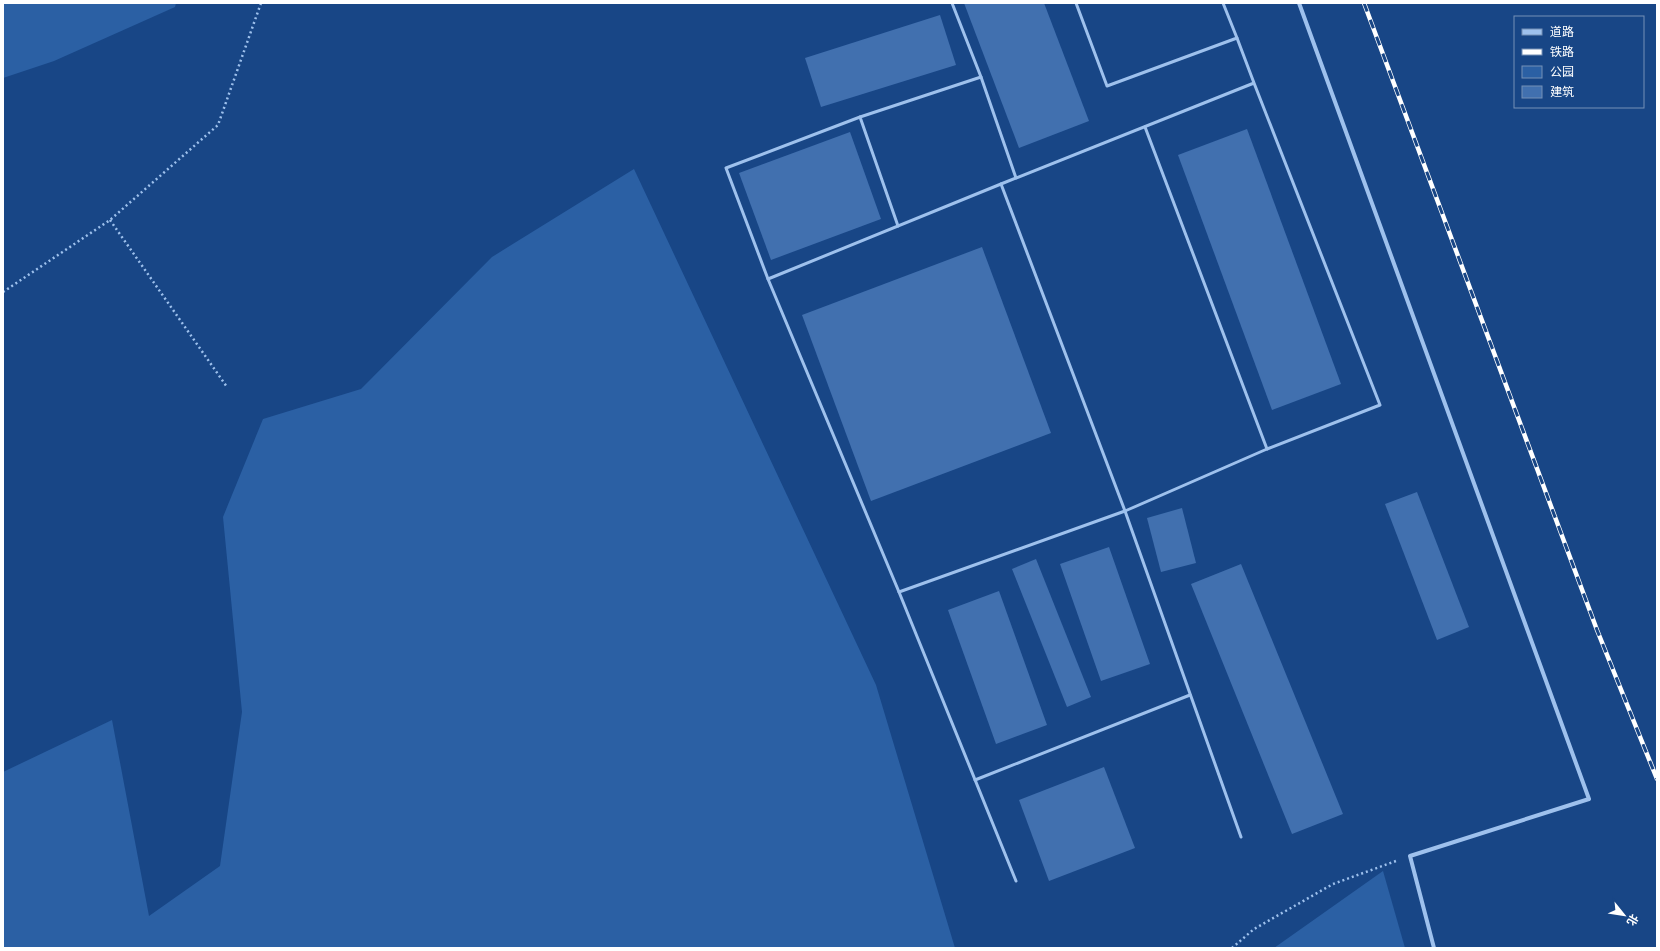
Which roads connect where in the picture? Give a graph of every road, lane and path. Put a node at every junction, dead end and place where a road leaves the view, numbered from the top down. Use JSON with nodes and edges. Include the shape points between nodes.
{"nodes":[{"id":1,"x":261,"y":3,"type":"edge"},
{"id":2,"x":952,"y":3,"type":"edge"},
{"id":3,"x":1076,"y":3,"type":"edge"},
{"id":4,"x":1222,"y":3,"type":"edge"},
{"id":5,"x":1299,"y":3,"type":"edge"},
{"id":6,"x":1237,"y":38,"type":"junction"},
{"id":7,"x":981,"y":77,"type":"junction"},
{"id":8,"x":1254,"y":83,"type":"junction"},
{"id":9,"x":860,"y":117,"type":"junction"},
{"id":10,"x":1145,"y":127,"type":"junction"},
{"id":11,"x":1016,"y":178,"type":"junction"},
{"id":12,"x":1001,"y":184,"type":"junction"},
{"id":13,"x":110,"y":220,"type":"junction"},
{"id":14,"x":898,"y":226,"type":"junction"},
{"id":15,"x":768,"y":279,"type":"junction"},
{"id":16,"x":3,"y":292,"type":"edge"},
{"id":17,"x":227,"y":387,"type":"dead end"},
{"id":18,"x":1267,"y":449,"type":"junction"},
{"id":19,"x":1125,"y":511,"type":"junction"},
{"id":20,"x":898,"y":592,"type":"junction"},
{"id":21,"x":1190,"y":695,"type":"junction"},
{"id":22,"x":975,"y":780,"type":"junction"},
{"id":23,"x":1240,"y":837,"type":"dead end"},
{"id":24,"x":1410,"y":856,"type":"junction"},
{"id":25,"x":1016,"y":880,"type":"dead end"},
{"id":26,"x":1232,"y":948,"type":"edge"},
{"id":27,"x":1434,"y":948,"type":"edge"}],
"edges":[{"from":1,"to":13,"type":"path","via":[[218,125]]},
{"from":2,"to":7,"type":"lane"},
{"from":3,"to":6,"type":"lane","via":[[1107,86]]},
{"from":4,"to":6,"type":"lane"},
{"from":5,"to":24,"type":"street","via":[[1589,799]]},
{"from":6,"to":8,"type":"lane"},
{"from":7,"to":9,"type":"lane"},
{"from":7,"to":11,"type":"lane"},
{"from":8,"to":10,"type":"lane"},
{"from":8,"to":18,"type":"lane","via":[[1380,405]]},
{"from":9,"to":14,"type":"lane"},
{"from":9,"to":15,"type":"lane","via":[[726,168]]},
{"from":10,"to":11,"type":"lane"},
{"from":10,"to":18,"type":"lane"},
{"from":11,"to":12,"type":"lane"},
{"from":12,"to":14,"type":"lane"},
{"from":12,"to":19,"type":"lane"},
{"from":13,"to":16,"type":"path"},
{"from":13,"to":17,"type":"path"},
{"from":14,"to":15,"type":"lane"},
{"from":15,"to":20,"type":"lane"},
{"from":18,"to":19,"type":"lane"},
{"from":19,"to":20,"type":"lane"},
{"from":19,"to":21,"type":"lane"},
{"from":20,"to":22,"type":"lane"},
{"from":21,"to":22,"type":"lane"},
{"from":21,"to":23,"type":"lane"},
{"from":22,"to":25,"type":"lane"},
{"from":24,"to":26,"type":"path","via":[[1333,884],[1254,929]]},
{"from":24,"to":27,"type":"street"}]}
